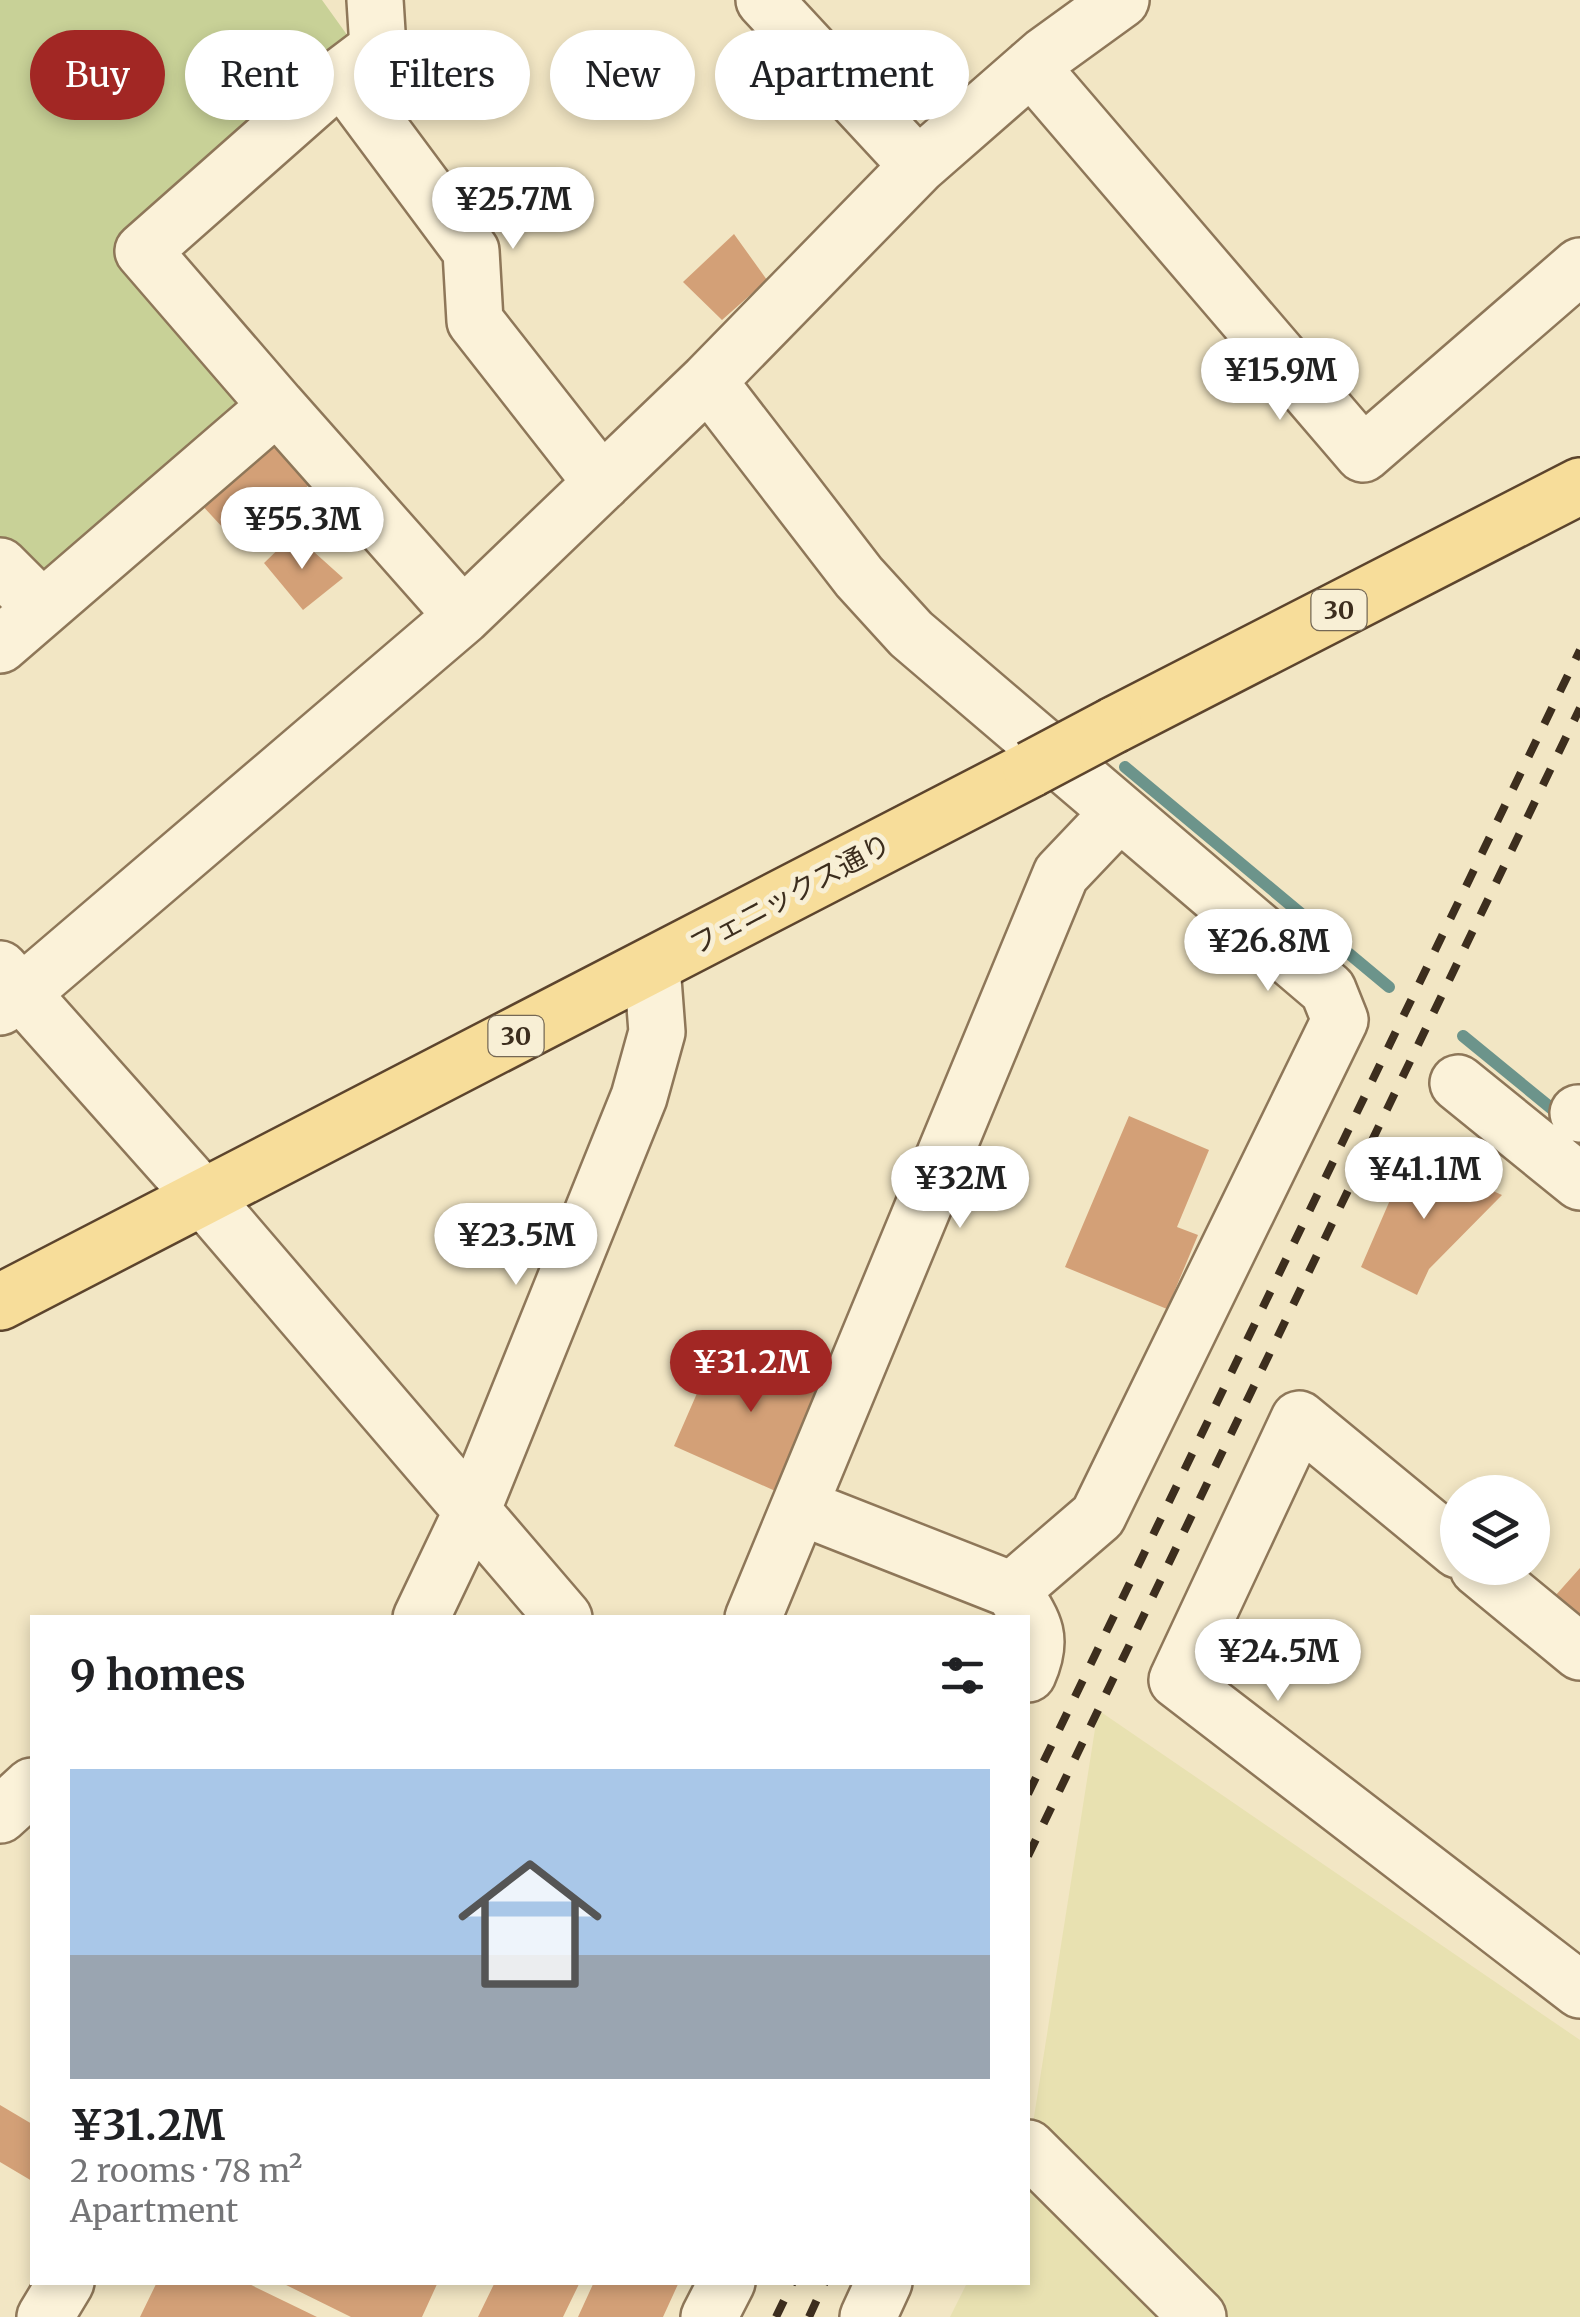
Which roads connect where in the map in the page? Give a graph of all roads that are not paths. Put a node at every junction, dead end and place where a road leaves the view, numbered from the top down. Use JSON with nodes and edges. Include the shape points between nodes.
{"nodes":[{"id":1,"x":375,"y":0,"type":"edge"},
{"id":2,"x":764,"y":0,"type":"edge"},
{"id":3,"x":1120,"y":0,"type":"edge"},
{"id":4,"x":1031,"y":67,"type":"junction"},
{"id":5,"x":341,"y":76,"type":"junction"},
{"id":6,"x":918,"y":166,"type":"junction"},
{"id":7,"x":1580,"y":266,"type":"edge"},
{"id":8,"x":708,"y":381,"type":"junction"},
{"id":9,"x":277,"y":406,"type":"junction"},
{"id":10,"x":602,"y":482,"type":"junction"},
{"id":11,"x":1572,"y":490,"type":"edge"},
{"id":12,"x":0,"y":566,"type":"edge"},
{"id":13,"x":41,"y":607,"type":"junction"},
{"id":14,"x":462,"y":616,"type":"junction"},
{"id":15,"x":0,"y":645,"type":"edge"},
{"id":16,"x":1119,"y":813,"type":"junction"},
{"id":17,"x":652,"y":966,"type":"junction"},
{"id":18,"x":8,"y":989,"type":"edge"},
{"id":19,"x":1458,"y":1084,"type":"dead end"},
{"id":20,"x":1580,"y":1182,"type":"edge"},
{"id":21,"x":203,"y":1197,"type":"junction"},
{"id":22,"x":0,"y":1302,"type":"edge"},
{"id":23,"x":801,"y":1507,"type":"junction"},
{"id":24,"x":472,"y":1511,"type":"junction"},
{"id":25,"x":1440,"y":1535,"type":"edge"},
{"id":26,"x":1499,"y":1585,"type":"edge"},
{"id":27,"x":1012,"y":1590,"type":"junction"},
{"id":28,"x":422,"y":1615,"type":"edge"},
{"id":29,"x":561,"y":1615,"type":"edge"},
{"id":30,"x":754,"y":1615,"type":"edge"},
{"id":31,"x":1028,"y":1615,"type":"edge"},
{"id":32,"x":1030,"y":1618,"type":"edge"},
{"id":33,"x":1580,"y":1652,"type":"edge"},
{"id":34,"x":1030,"y":1670,"type":"edge"},
{"id":35,"x":30,"y":1788,"type":"edge"},
{"id":36,"x":0,"y":1814,"type":"edge"},
{"id":37,"x":0,"y":1832,"type":"edge"},
{"id":38,"x":30,"y":1849,"type":"edge"},
{"id":39,"x":1580,"y":1990,"type":"edge"},
{"id":40,"x":1030,"y":2150,"type":"edge"},
{"id":41,"x":64,"y":2285,"type":"edge"},
{"id":42,"x":725,"y":2285,"type":"edge"},
{"id":43,"x":883,"y":2285,"type":"edge"},
{"id":44,"x":46,"y":2317,"type":"edge"},
{"id":45,"x":709,"y":2317,"type":"edge"},
{"id":46,"x":868,"y":2317,"type":"edge"},
{"id":47,"x":1198,"y":2317,"type":"edge"}],
"edges":[{"from":1,"to":5,"type":"street","via":[[378,48]]},
{"from":2,"to":6,"type":"street"},
{"from":3,"to":4,"type":"street"},
{"from":4,"to":6,"type":"street"},
{"from":4,"to":7,"type":"street","via":[[1364,454]]},
{"from":5,"to":9,"type":"street","via":[[142,251]]},
{"from":5,"to":10,"type":"street","via":[[471,251],[475,321]]},
{"from":6,"to":8,"type":"street"},
{"from":8,"to":10,"type":"street"},
{"from":8,"to":16,"type":"street","via":[[910,634]]},
{"from":9,"to":13,"type":"street"},
{"from":9,"to":14,"type":"street"},
{"from":10,"to":14,"type":"street"},
{"from":11,"to":17,"type":"main road","name":"フェニックス通り","number":"30","bridge":true},
{"from":12,"to":13,"type":"street"},
{"from":13,"to":15,"type":"street"},
{"from":14,"to":18,"type":"street"},
{"from":16,"to":23,"type":"street","via":[[1061,874]]},
{"from":16,"to":27,"type":"street","via":[[1328,990],[1340,1020],[1098,1516]]},
{"from":17,"to":21,"type":"main road","name":"フェニックス通り","number":"30"},
{"from":17,"to":24,"type":"street","via":[[657,1032],[639,1097]]},
{"from":18,"to":21,"type":"street"},
{"from":19,"to":20,"type":"street"},
{"from":21,"to":22,"type":"main road","name":"フェニックス通り","number":"30"},
{"from":21,"to":24,"type":"street"},
{"from":23,"to":27,"type":"street"},
{"from":23,"to":30,"type":"street"},
{"from":24,"to":28,"type":"street"},
{"from":24,"to":29,"type":"street"},
{"from":25,"to":39,"type":"street","via":[[1299,1420],[1177,1680]]},
{"from":26,"to":33,"type":"street"},
{"from":27,"to":31,"type":"street"},
{"from":32,"to":34,"type":"street","via":[[1038,1652]]},
{"from":35,"to":36,"type":"street"},
{"from":37,"to":38,"type":"street"},
{"from":40,"to":47,"type":"street"},
{"from":41,"to":44,"type":"street"},
{"from":42,"to":45,"type":"street"},
{"from":43,"to":46,"type":"street"}]}
